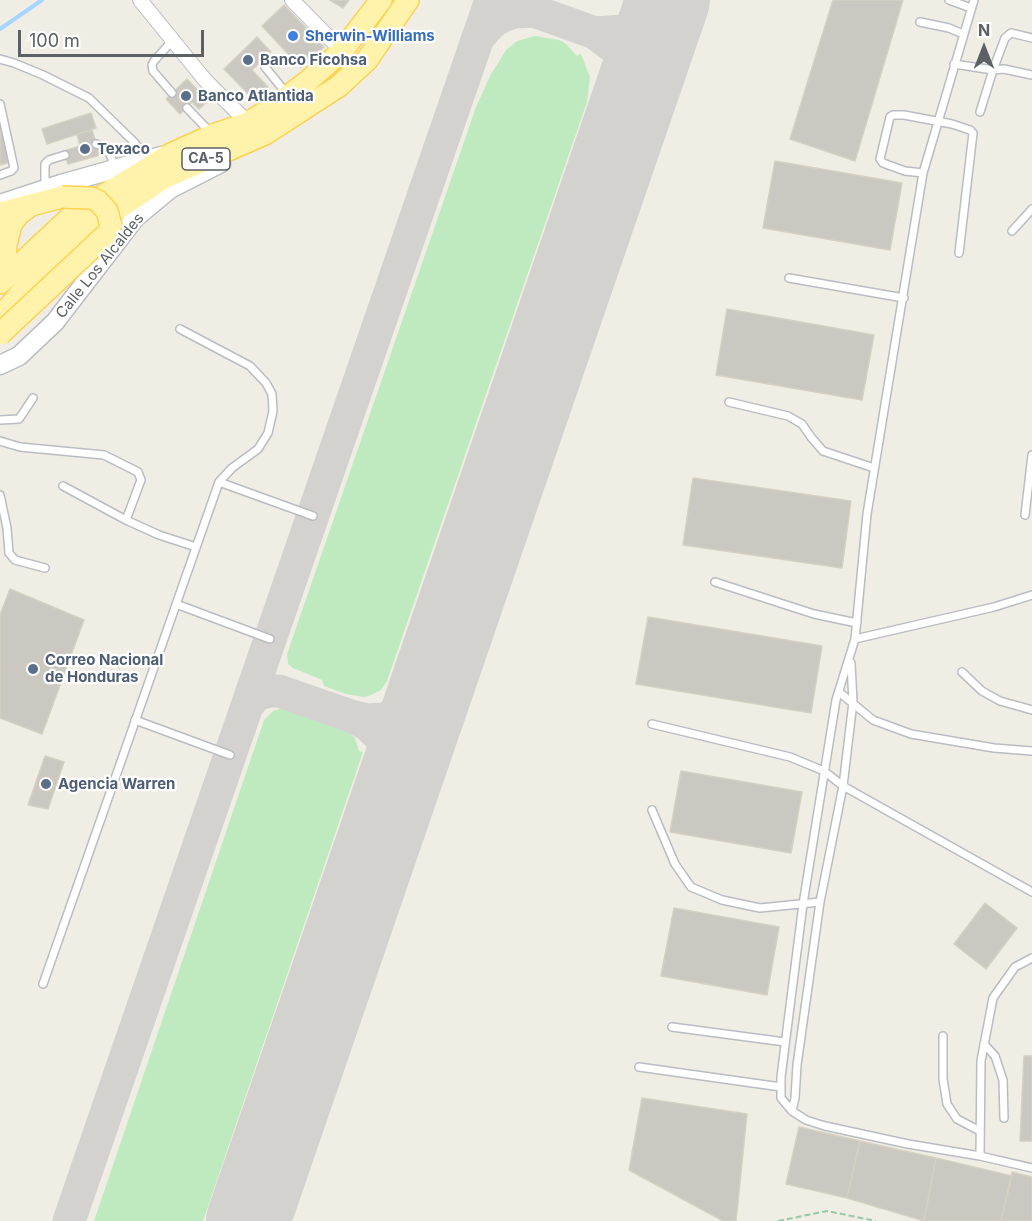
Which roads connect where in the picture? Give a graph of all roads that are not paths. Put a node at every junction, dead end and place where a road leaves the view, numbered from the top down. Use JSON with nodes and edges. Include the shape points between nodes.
{"nodes":[{"id":1,"x":140,"y":0,"type":"edge"},
{"id":2,"x":292,"y":0,"type":"edge"},
{"id":3,"x":408,"y":0,"type":"edge"},
{"id":4,"x":949,"y":0,"type":"edge"},
{"id":5,"x":379,"y":1,"type":"edge"},
{"id":6,"x":973,"y":4,"type":"edge"},
{"id":7,"x":920,"y":22,"type":"dead end"},
{"id":8,"x":963,"y":34,"type":"junction"},
{"id":9,"x":1032,"y":38,"type":"edge"},
{"id":10,"x":173,"y":40,"type":"junction"},
{"id":11,"x":342,"y":51,"type":"junction"},
{"id":12,"x":0,"y":59,"type":"edge"},
{"id":13,"x":954,"y":64,"type":"junction"},
{"id":14,"x":265,"y":67,"type":"dead end"},
{"id":15,"x":993,"y":70,"type":"junction"},
{"id":16,"x":1032,"y":75,"type":"edge"},
{"id":17,"x":172,"y":93,"type":"dead end"},
{"id":18,"x":289,"y":96,"type":"junction"},
{"id":19,"x":0,"y":105,"type":"edge"},
{"id":20,"x":187,"y":108,"type":"dead end"},
{"id":21,"x":980,"y":112,"type":"dead end"},
{"id":22,"x":937,"y":122,"type":"junction"},
{"id":23,"x":256,"y":129,"type":"junction"},
{"id":24,"x":213,"y":135,"type":"junction"},
{"id":25,"x":96,"y":144,"type":"dead end"},
{"id":26,"x":171,"y":154,"type":"junction"},
{"id":27,"x":65,"y":155,"type":"dead end"},
{"id":28,"x":146,"y":160,"type":"junction"},
{"id":29,"x":115,"y":168,"type":"junction"},
{"id":30,"x":923,"y":174,"type":"junction"},
{"id":31,"x":0,"y":175,"type":"edge"},
{"id":32,"x":54,"y":193,"type":"junction"},
{"id":33,"x":0,"y":204,"type":"edge"},
{"id":34,"x":31,"y":205,"type":"junction"},
{"id":35,"x":1032,"y":209,"type":"edge"},
{"id":36,"x":0,"y":213,"type":"edge"},
{"id":37,"x":1012,"y":231,"type":"dead end"},
{"id":38,"x":959,"y":253,"type":"dead end"},
{"id":39,"x":789,"y":278,"type":"dead end"},
{"id":40,"x":1,"y":282,"type":"edge"},
{"id":41,"x":904,"y":298,"type":"junction"},
{"id":42,"x":0,"y":318,"type":"edge"},
{"id":43,"x":180,"y":329,"type":"dead end"},
{"id":44,"x":0,"y":334,"type":"edge"},
{"id":45,"x":0,"y":365,"type":"edge"},
{"id":46,"x":33,"y":398,"type":"dead end"},
{"id":47,"x":729,"y":402,"type":"dead end"},
{"id":48,"x":0,"y":420,"type":"edge"},
{"id":49,"x":0,"y":441,"type":"edge"},
{"id":50,"x":1032,"y":455,"type":"edge"},
{"id":51,"x":874,"y":468,"type":"junction"},
{"id":52,"x":219,"y":482,"type":"junction"},
{"id":53,"x":63,"y":486,"type":"dead end"},
{"id":54,"x":0,"y":495,"type":"edge"},
{"id":55,"x":1025,"y":515,"type":"dead end"},
{"id":56,"x":313,"y":516,"type":"dead end"},
{"id":57,"x":126,"y":520,"type":"junction"},
{"id":58,"x":196,"y":548,"type":"junction"},
{"id":59,"x":45,"y":568,"type":"dead end"},
{"id":60,"x":715,"y":582,"type":"dead end"},
{"id":61,"x":1032,"y":594,"type":"edge"},
{"id":62,"x":176,"y":604,"type":"junction"},
{"id":63,"x":856,"y":623,"type":"junction"},
{"id":64,"x":270,"y":639,"type":"dead end"},
{"id":65,"x":855,"y":639,"type":"junction"},
{"id":66,"x":850,"y":657,"type":"junction"},
{"id":67,"x":962,"y":672,"type":"dead end"},
{"id":68,"x":839,"y":692,"type":"junction"},
{"id":69,"x":853,"y":702,"type":"junction"},
{"id":70,"x":1032,"y":710,"type":"edge"},
{"id":71,"x":135,"y":720,"type":"junction"},
{"id":72,"x":652,"y":724,"type":"dead end"},
{"id":73,"x":1032,"y":751,"type":"edge"},
{"id":74,"x":230,"y":755,"type":"dead end"},
{"id":75,"x":824,"y":771,"type":"junction"},
{"id":76,"x":843,"y":786,"type":"junction"},
{"id":77,"x":652,"y":810,"type":"dead end"},
{"id":78,"x":1032,"y":892,"type":"edge"},
{"id":79,"x":820,"y":902,"type":"junction"},
{"id":80,"x":803,"y":904,"type":"junction"},
{"id":81,"x":1032,"y":958,"type":"edge"},
{"id":82,"x":43,"y":984,"type":"dead end"},
{"id":83,"x":672,"y":1027,"type":"dead end"},
{"id":84,"x":943,"y":1036,"type":"dead end"},
{"id":85,"x":785,"y":1042,"type":"junction"},
{"id":86,"x":984,"y":1044,"type":"junction"},
{"id":87,"x":639,"y":1067,"type":"dead end"},
{"id":88,"x":781,"y":1087,"type":"junction"},
{"id":89,"x":792,"y":1111,"type":"junction"},
{"id":90,"x":1004,"y":1118,"type":"dead end"},
{"id":91,"x":980,"y":1131,"type":"junction"},
{"id":92,"x":980,"y":1156,"type":"junction"},
{"id":93,"x":1032,"y":1168,"type":"edge"}],
"edges":[{"from":1,"to":10,"type":"street"},
{"from":2,"to":11,"type":"street"},
{"from":3,"to":23,"type":"main road","number":"CA-5","via":[[367,60],[339,86]]},
{"from":4,"to":6,"type":"lane"},
{"from":5,"to":11,"type":"main road","number":"CA-5"},
{"from":6,"to":8,"type":"lane"},
{"from":7,"to":8,"type":"lane"},
{"from":8,"to":13,"type":"lane"},
{"from":9,"to":15,"type":"lane","via":[[1011,33],[1005,38]]},
{"from":10,"to":17,"type":"lane","via":[[152,65]]},
{"from":10,"to":23,"type":"street","via":[[205,80]]},
{"from":11,"to":18,"type":"main road","number":"CA-5"},
{"from":12,"to":28,"type":"lane","via":[[88,98],[135,143]]},
{"from":13,"to":15,"type":"lane"},
{"from":13,"to":22,"type":"lane"},
{"from":14,"to":18,"type":"lane"},
{"from":15,"to":16,"type":"lane"},
{"from":15,"to":21,"type":"lane"},
{"from":18,"to":23,"type":"main road","number":"CA-5"},
{"from":19,"to":31,"type":"lane","via":[[14,168]]},
{"from":20,"to":24,"type":"lane"},
{"from":22,"to":30,"type":"lane"},
{"from":22,"to":30,"type":"lane","via":[[904,115],[890,117],[880,159],[905,171]]},
{"from":22,"to":38,"type":"lane","via":[[973,134]]},
{"from":23,"to":24,"type":"main road","number":"CA-5"},
{"from":23,"to":42,"type":"main road","number":"CA-5","via":[[162,179],[88,229],[24,289]]},
{"from":23,"to":45,"type":"main road","name":"Calle Los Alcaldes","via":[[242,153],[170,189],[135,218],[55,322],[19,356]]},
{"from":24,"to":26,"type":"main road","number":"CA-5"},
{"from":25,"to":29,"type":"lane","via":[[108,148]]},
{"from":26,"to":28,"type":"main road"},
{"from":26,"to":40,"type":"main road","number":"CA-5","via":[[75,213]]},
{"from":27,"to":32,"type":"lane","via":[[45,164]]},
{"from":28,"to":29,"type":"main road"},
{"from":29,"to":32,"type":"main road"},
{"from":30,"to":41,"type":"lane"},
{"from":32,"to":33,"type":"main road"},
{"from":32,"to":34,"type":"main road"},
{"from":32,"to":44,"type":"main road","bridge":true,"via":[[98,201],[107,212],[109,232]]},
{"from":34,"to":36,"type":"main road"},
{"from":34,"to":40,"type":"main road","via":[[11,224]]},
{"from":35,"to":37,"type":"lane"},
{"from":39,"to":41,"type":"lane"},
{"from":41,"to":51,"type":"lane"},
{"from":43,"to":52,"type":"lane","via":[[250,366],[272,394],[268,434],[258,449]]},
{"from":46,"to":48,"type":"lane","via":[[19,419]]},
{"from":47,"to":51,"type":"lane","via":[[788,416],[802,424],[823,451]]},
{"from":49,"to":57,"type":"lane","via":[[20,447],[104,455],[138,472],[141,480]]},
{"from":50,"to":55,"type":"lane"},
{"from":51,"to":63,"type":"lane"},
{"from":52,"to":56,"type":"lane"},
{"from":52,"to":58,"type":"lane"},
{"from":53,"to":57,"type":"lane"},
{"from":54,"to":59,"type":"lane","via":[[9,553],[15,560]]},
{"from":57,"to":58,"type":"lane"},
{"from":58,"to":62,"type":"lane"},
{"from":60,"to":63,"type":"lane","via":[[814,614]]},
{"from":61,"to":65,"type":"lane","via":[[994,607]]},
{"from":62,"to":64,"type":"lane"},
{"from":62,"to":71,"type":"lane"},
{"from":63,"to":65,"type":"lane"},
{"from":65,"to":66,"type":"lane"},
{"from":66,"to":68,"type":"lane"},
{"from":66,"to":69,"type":"lane"},
{"from":67,"to":70,"type":"lane","via":[[1000,701]]},
{"from":68,"to":69,"type":"lane"},
{"from":68,"to":75,"type":"lane"},
{"from":69,"to":73,"type":"lane","via":[[873,720],[911,734]]},
{"from":69,"to":76,"type":"lane"},
{"from":71,"to":74,"type":"lane"},
{"from":71,"to":82,"type":"lane"},
{"from":72,"to":75,"type":"lane","via":[[790,757]]},
{"from":75,"to":76,"type":"lane"},
{"from":75,"to":80,"type":"lane"},
{"from":76,"to":78,"type":"lane"},
{"from":76,"to":79,"type":"lane"},
{"from":77,"to":80,"type":"lane","via":[[675,864],[691,887],[722,900],[760,908]]},
{"from":79,"to":80,"type":"lane"},
{"from":79,"to":89,"type":"lane"},
{"from":80,"to":85,"type":"lane"},
{"from":81,"to":86,"type":"lane","via":[[1015,967],[993,998]]},
{"from":83,"to":85,"type":"lane"},
{"from":84,"to":91,"type":"lane","via":[[947,1104],[957,1119]]},
{"from":85,"to":88,"type":"lane"},
{"from":86,"to":90,"type":"lane","via":[[995,1056],[1003,1080]]},
{"from":86,"to":91,"type":"lane"},
{"from":87,"to":88,"type":"lane"},
{"from":88,"to":89,"type":"lane","via":[[781,1098]]},
{"from":89,"to":92,"type":"lane","via":[[825,1126]]},
{"from":91,"to":92,"type":"lane"},
{"from":92,"to":93,"type":"lane"}]}
